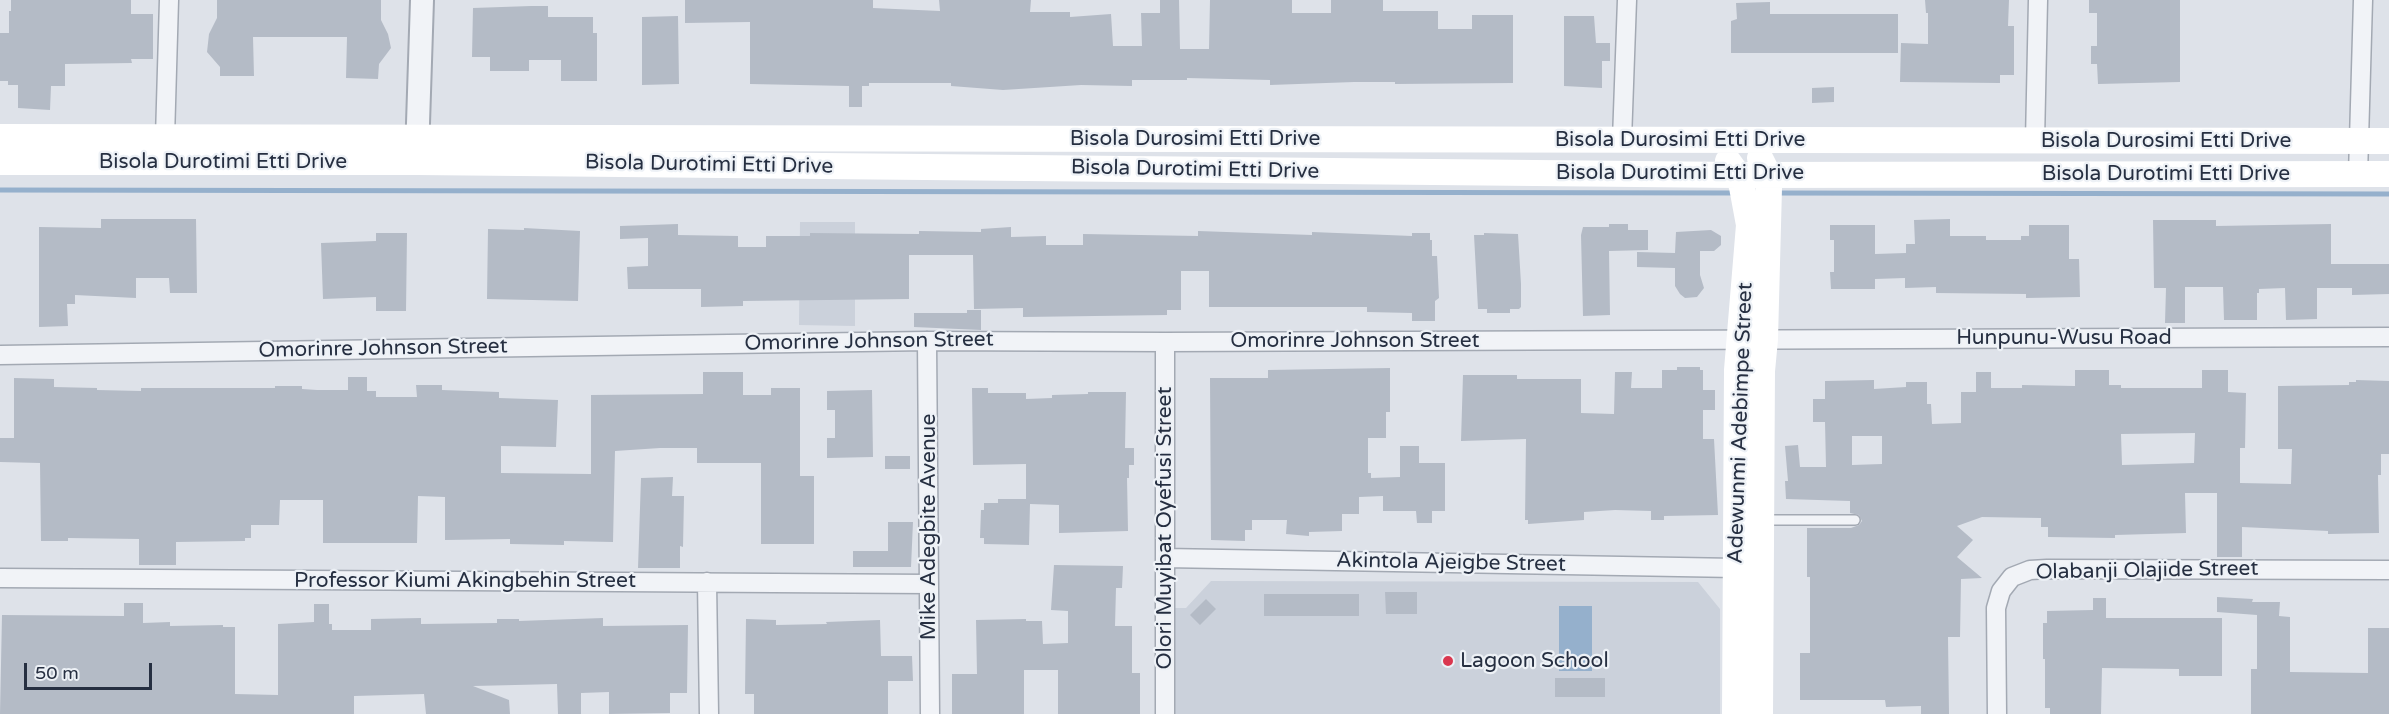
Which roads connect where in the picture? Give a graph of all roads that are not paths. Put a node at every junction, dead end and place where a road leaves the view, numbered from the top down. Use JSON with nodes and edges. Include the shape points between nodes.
{"nodes":[{"id":1,"x":169,"y":0,"type":"edge"},
{"id":2,"x":422,"y":0,"type":"edge"},
{"id":3,"x":1627,"y":0,"type":"edge"},
{"id":4,"x":2038,"y":0,"type":"edge"},
{"id":5,"x":2363,"y":0,"type":"edge"},
{"id":6,"x":0,"y":137,"type":"edge"},
{"id":7,"x":165,"y":138,"type":"junction"},
{"id":8,"x":1622,"y":140,"type":"junction"},
{"id":9,"x":1714,"y":141,"type":"junction"},
{"id":10,"x":1751,"y":141,"type":"junction"},
{"id":11,"x":2035,"y":141,"type":"junction"},
{"id":12,"x":2358,"y":141,"type":"junction"},
{"id":13,"x":2389,"y":141,"type":"edge"},
{"id":14,"x":417,"y":150,"type":"junction"},
{"id":15,"x":0,"y":162,"type":"edge"},
{"id":16,"x":2389,"y":174,"type":"edge"},
{"id":17,"x":2358,"y":175,"type":"junction"},
{"id":18,"x":1755,"y":187,"type":"junction"},
{"id":19,"x":2389,"y":337,"type":"edge"},
{"id":20,"x":1739,"y":339,"type":"junction"},
{"id":21,"x":1765,"y":339,"type":"junction"},
{"id":22,"x":927,"y":341,"type":"junction"},
{"id":23,"x":1165,"y":342,"type":"junction"},
{"id":24,"x":0,"y":355,"type":"edge"},
{"id":25,"x":1761,"y":520,"type":"junction"},
{"id":26,"x":1855,"y":520,"type":"dead end"},
{"id":27,"x":1165,"y":558,"type":"junction"},
{"id":28,"x":1736,"y":568,"type":"junction"},
{"id":29,"x":2389,"y":570,"type":"edge"},
{"id":30,"x":0,"y":578,"type":"edge"},
{"id":31,"x":707,"y":582,"type":"junction"},
{"id":32,"x":929,"y":584,"type":"junction"},
{"id":33,"x":709,"y":714,"type":"edge"},
{"id":34,"x":930,"y":714,"type":"edge"},
{"id":35,"x":1165,"y":714,"type":"edge"},
{"id":36,"x":1735,"y":714,"type":"edge"},
{"id":37,"x":1761,"y":714,"type":"edge"},
{"id":38,"x":1997,"y":714,"type":"edge"}],
"edges":[{"from":1,"to":7,"type":"street"},
{"from":2,"to":14,"type":"street"},
{"from":3,"to":8,"type":"street"},
{"from":4,"to":11,"type":"street"},
{"from":5,"to":12,"type":"street"},
{"from":6,"to":7,"type":"main road","name":"Bisola Durosimi Etti Drive"},
{"from":7,"to":14,"type":"main road","name":"Bisola Durosimi Etti Drive"},
{"from":8,"to":9,"type":"main road","name":"Bisola Durosimi Etti Drive"},
{"from":8,"to":14,"type":"main road","name":"Bisola Durosimi Etti Drive"},
{"from":9,"to":10,"type":"main road","name":"Bisola Durosimi Etti Drive"},
{"from":9,"to":18,"type":"main road","name":"Adewunmi Adebimpe Street"},
{"from":10,"to":11,"type":"main road","name":"Bisola Durosimi Etti Drive"},
{"from":10,"to":18,"type":"main road","name":"Adewunmi Adebimpe Street"},
{"from":11,"to":12,"type":"main road","name":"Bisola Durosimi Etti Drive"},
{"from":12,"to":13,"type":"main road","name":"Bisola Durosimi Etti Drive"},
{"from":12,"to":17,"type":"street"},
{"from":14,"to":15,"type":"main road","name":"Bisola Durotimi Etti Drive"},
{"from":14,"to":18,"type":"main road","name":"Bisola Durotimi Etti Drive"},
{"from":16,"to":17,"type":"main road","name":"Bisola Durotimi Etti Drive"},
{"from":17,"to":18,"type":"main road","name":"Bisola Durotimi Etti Drive"},
{"from":18,"to":20,"type":"main road","name":"Adewunmi Adebimpe Street"},
{"from":18,"to":21,"type":"main road","name":"Adewunmi Adebimpe Street"},
{"from":19,"to":21,"type":"street","name":"Hunpunu-Wusu Road"},
{"from":20,"to":21,"type":"street","name":"Hunpunu-Wusu Road"},
{"from":20,"to":23,"type":"street","name":"Omorinre Johnson Street"},
{"from":20,"to":28,"type":"main road","name":"Adewunmi Adebimpe Street"},
{"from":21,"to":25,"type":"main road","name":"Adewunmi Adebimpe Street"},
{"from":22,"to":23,"type":"street","name":"Omorinre Johnson Street"},
{"from":22,"to":24,"type":"street","name":"Omorinre Johnson Street"},
{"from":22,"to":32,"type":"street","name":"Mike Adegbite Avenue"},
{"from":23,"to":27,"type":"street","name":"Olori Muyibat Oyefusi Street"},
{"from":25,"to":26,"type":"lane"},
{"from":25,"to":37,"type":"main road","name":"Adewunmi Adebimpe Street"},
{"from":27,"to":28,"type":"street","name":"Akintola Ajeigbe Street"},
{"from":27,"to":35,"type":"street","name":"Olori Muyibat Oyefusi Street"},
{"from":28,"to":36,"type":"main road","name":"Adewunmi Adebimpe Street"},
{"from":29,"to":38,"type":"street","name":"Olabanji Olajide Street","via":[[2030,570],[2012,577],[2001,591],[1996,608]]},
{"from":30,"to":31,"type":"street","name":"Professor Kiumi Akingbehin Street"},
{"from":31,"to":32,"type":"street","name":"Professor Kiumi Akingbehin Street"},
{"from":31,"to":33,"type":"street"},
{"from":32,"to":34,"type":"street","name":"Mike Adegbite Avenue"}]}
